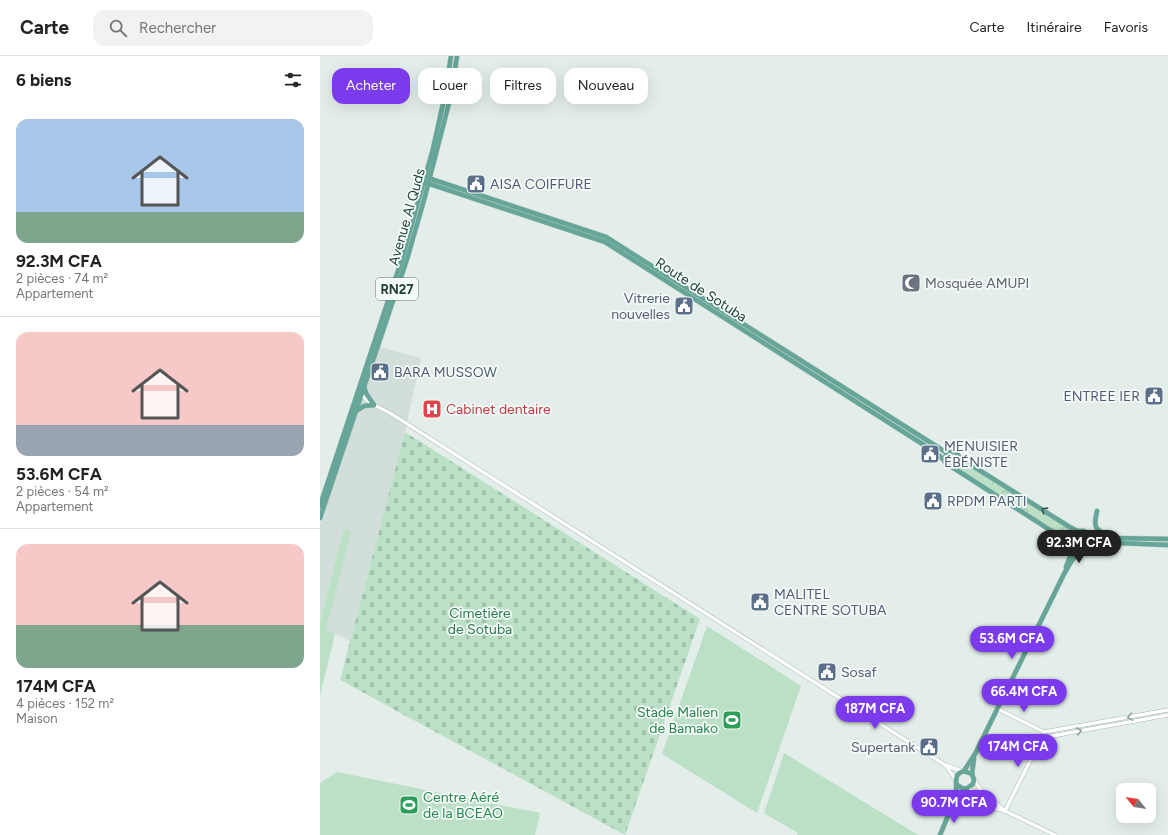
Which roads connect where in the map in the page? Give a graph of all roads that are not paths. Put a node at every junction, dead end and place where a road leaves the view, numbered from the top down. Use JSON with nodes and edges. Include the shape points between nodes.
{"nodes":[{"id":1,"x":451,"y":56,"type":"edge"},
{"id":2,"x":457,"y":56,"type":"edge"},
{"id":3,"x":427,"y":180,"type":"junction"},
{"id":4,"x":364,"y":386,"type":"junction"},
{"id":5,"x":359,"y":394,"type":"junction"},
{"id":6,"x":374,"y":405,"type":"junction"},
{"id":7,"x":356,"y":411,"type":"junction"},
{"id":8,"x":947,"y":453,"type":"junction"},
{"id":9,"x":960,"y":458,"type":"junction"},
{"id":10,"x":944,"y":460,"type":"junction"},
{"id":11,"x":952,"y":467,"type":"junction"},
{"id":12,"x":320,"y":506,"type":"edge"},
{"id":13,"x":1097,"y":512,"type":"dead end"},
{"id":14,"x":320,"y":518,"type":"edge"},
{"id":15,"x":1078,"y":531,"type":"junction"},
{"id":16,"x":1089,"y":535,"type":"junction"},
{"id":17,"x":1110,"y":538,"type":"junction"},
{"id":18,"x":1168,"y":539,"type":"edge"},
{"id":19,"x":1088,"y":542,"type":"junction"},
{"id":20,"x":1074,"y":544,"type":"junction"},
{"id":21,"x":1168,"y":545,"type":"edge"},
{"id":22,"x":1084,"y":546,"type":"junction"},
{"id":23,"x":1065,"y":572,"type":"junction"},
{"id":24,"x":998,"y":708,"type":"junction"},
{"id":25,"x":1168,"y":710,"type":"edge"},
{"id":26,"x":1168,"y":715,"type":"edge"},
{"id":27,"x":1044,"y":732,"type":"junction"},
{"id":28,"x":1041,"y":738,"type":"junction"},
{"id":29,"x":974,"y":754,"type":"junction"},
{"id":30,"x":945,"y":765,"type":"junction"},
{"id":31,"x":963,"y":771,"type":"junction"},
{"id":32,"x":973,"y":776,"type":"junction"},
{"id":33,"x":957,"y":782,"type":"junction"},
{"id":34,"x":966,"y":788,"type":"junction"},
{"id":35,"x":952,"y":807,"type":"junction"},
{"id":36,"x":1005,"y":811,"type":"junction"},
{"id":37,"x":940,"y":835,"type":"edge"},
{"id":38,"x":1055,"y":835,"type":"edge"}],
"edges":[{"from":1,"to":3,"type":"main road","name":"Avenue Al Quds","number":"RN27"},
{"from":2,"to":3,"type":"main road","name":"Avenue Al Quds","number":"RN27","via":[[450,95]]},
{"from":3,"to":4,"type":"main road","name":"Avenue Al Quds","number":"RN27","via":[[407,259]]},
{"from":3,"to":5,"type":"main road","name":"Avenue Al Quds","number":"RN27"},
{"from":3,"to":8,"type":"main road","name":"Route de Sotuba","via":[[606,237]]},
{"from":3,"to":10,"type":"main road","name":"Route de Sotuba","via":[[605,242]]},
{"from":4,"to":5,"type":"main road","name":"Avenue Al Quds","number":"RN27"},
{"from":4,"to":6,"type":"main road","via":[[366,395]]},
{"from":5,"to":6,"type":"street"},
{"from":5,"to":7,"type":"main road","name":"Avenue Al Quds","number":"RN27"},
{"from":5,"to":12,"type":"main road","name":"Avenue Al Quds","number":"RN27"},
{"from":6,"to":7,"type":"main road","via":[[364,406]]},
{"from":6,"to":30,"type":"street"},
{"from":7,"to":14,"type":"main road","name":"Avenue Al Quds","number":"RN27"},
{"from":8,"to":9,"type":"main road","via":[[956,452]]},
{"from":8,"to":10,"type":"main road"},
{"from":9,"to":11,"type":"main road","via":[[958,464]]},
{"from":15,"to":9,"type":"main road","one_way":true},
{"from":10,"to":11,"type":"main road"},
{"from":11,"to":20,"type":"main road"},
{"from":13,"to":17,"type":"main road","via":[[1095,527]]},
{"from":15,"to":16,"type":"main road","via":[[1084,531]]},
{"from":15,"to":20,"type":"main road","via":[[1073,536]]},
{"from":16,"to":17,"type":"main road"},
{"from":16,"to":19,"type":"main road"},
{"from":17,"to":18,"type":"main road"},
{"from":19,"to":21,"type":"main road"},
{"from":19,"to":22,"type":"main road"},
{"from":20,"to":22,"type":"main road"},
{"from":20,"to":23,"type":"main road"},
{"from":22,"to":23,"type":"main road","via":[[1076,553]]},
{"from":23,"to":24,"type":"main road"},
{"from":24,"to":27,"type":"street"},
{"from":24,"to":29,"type":"main road"},
{"from":25,"to":27,"type":"street","one_way":true},
{"from":28,"to":26,"type":"street","one_way":true},
{"from":27,"to":28,"type":"street"},
{"from":28,"to":36,"type":"street"},
{"from":29,"to":31,"type":"main road"},
{"from":29,"to":32,"type":"main road"},
{"from":30,"to":31,"type":"street"},
{"from":30,"to":33,"type":"street"},
{"from":31,"to":32,"type":"main road"},
{"from":31,"to":33,"type":"main road","via":[[957,776]]},
{"from":32,"to":34,"type":"main road","via":[[973,784]]},
{"from":32,"to":36,"type":"street","via":[[977,787]]},
{"from":33,"to":34,"type":"main road"},
{"from":33,"to":35,"type":"main road"},
{"from":34,"to":35,"type":"main road"},
{"from":34,"to":36,"type":"street","via":[[993,807]]},
{"from":35,"to":37,"type":"main road"},
{"from":36,"to":38,"type":"street"}]}
